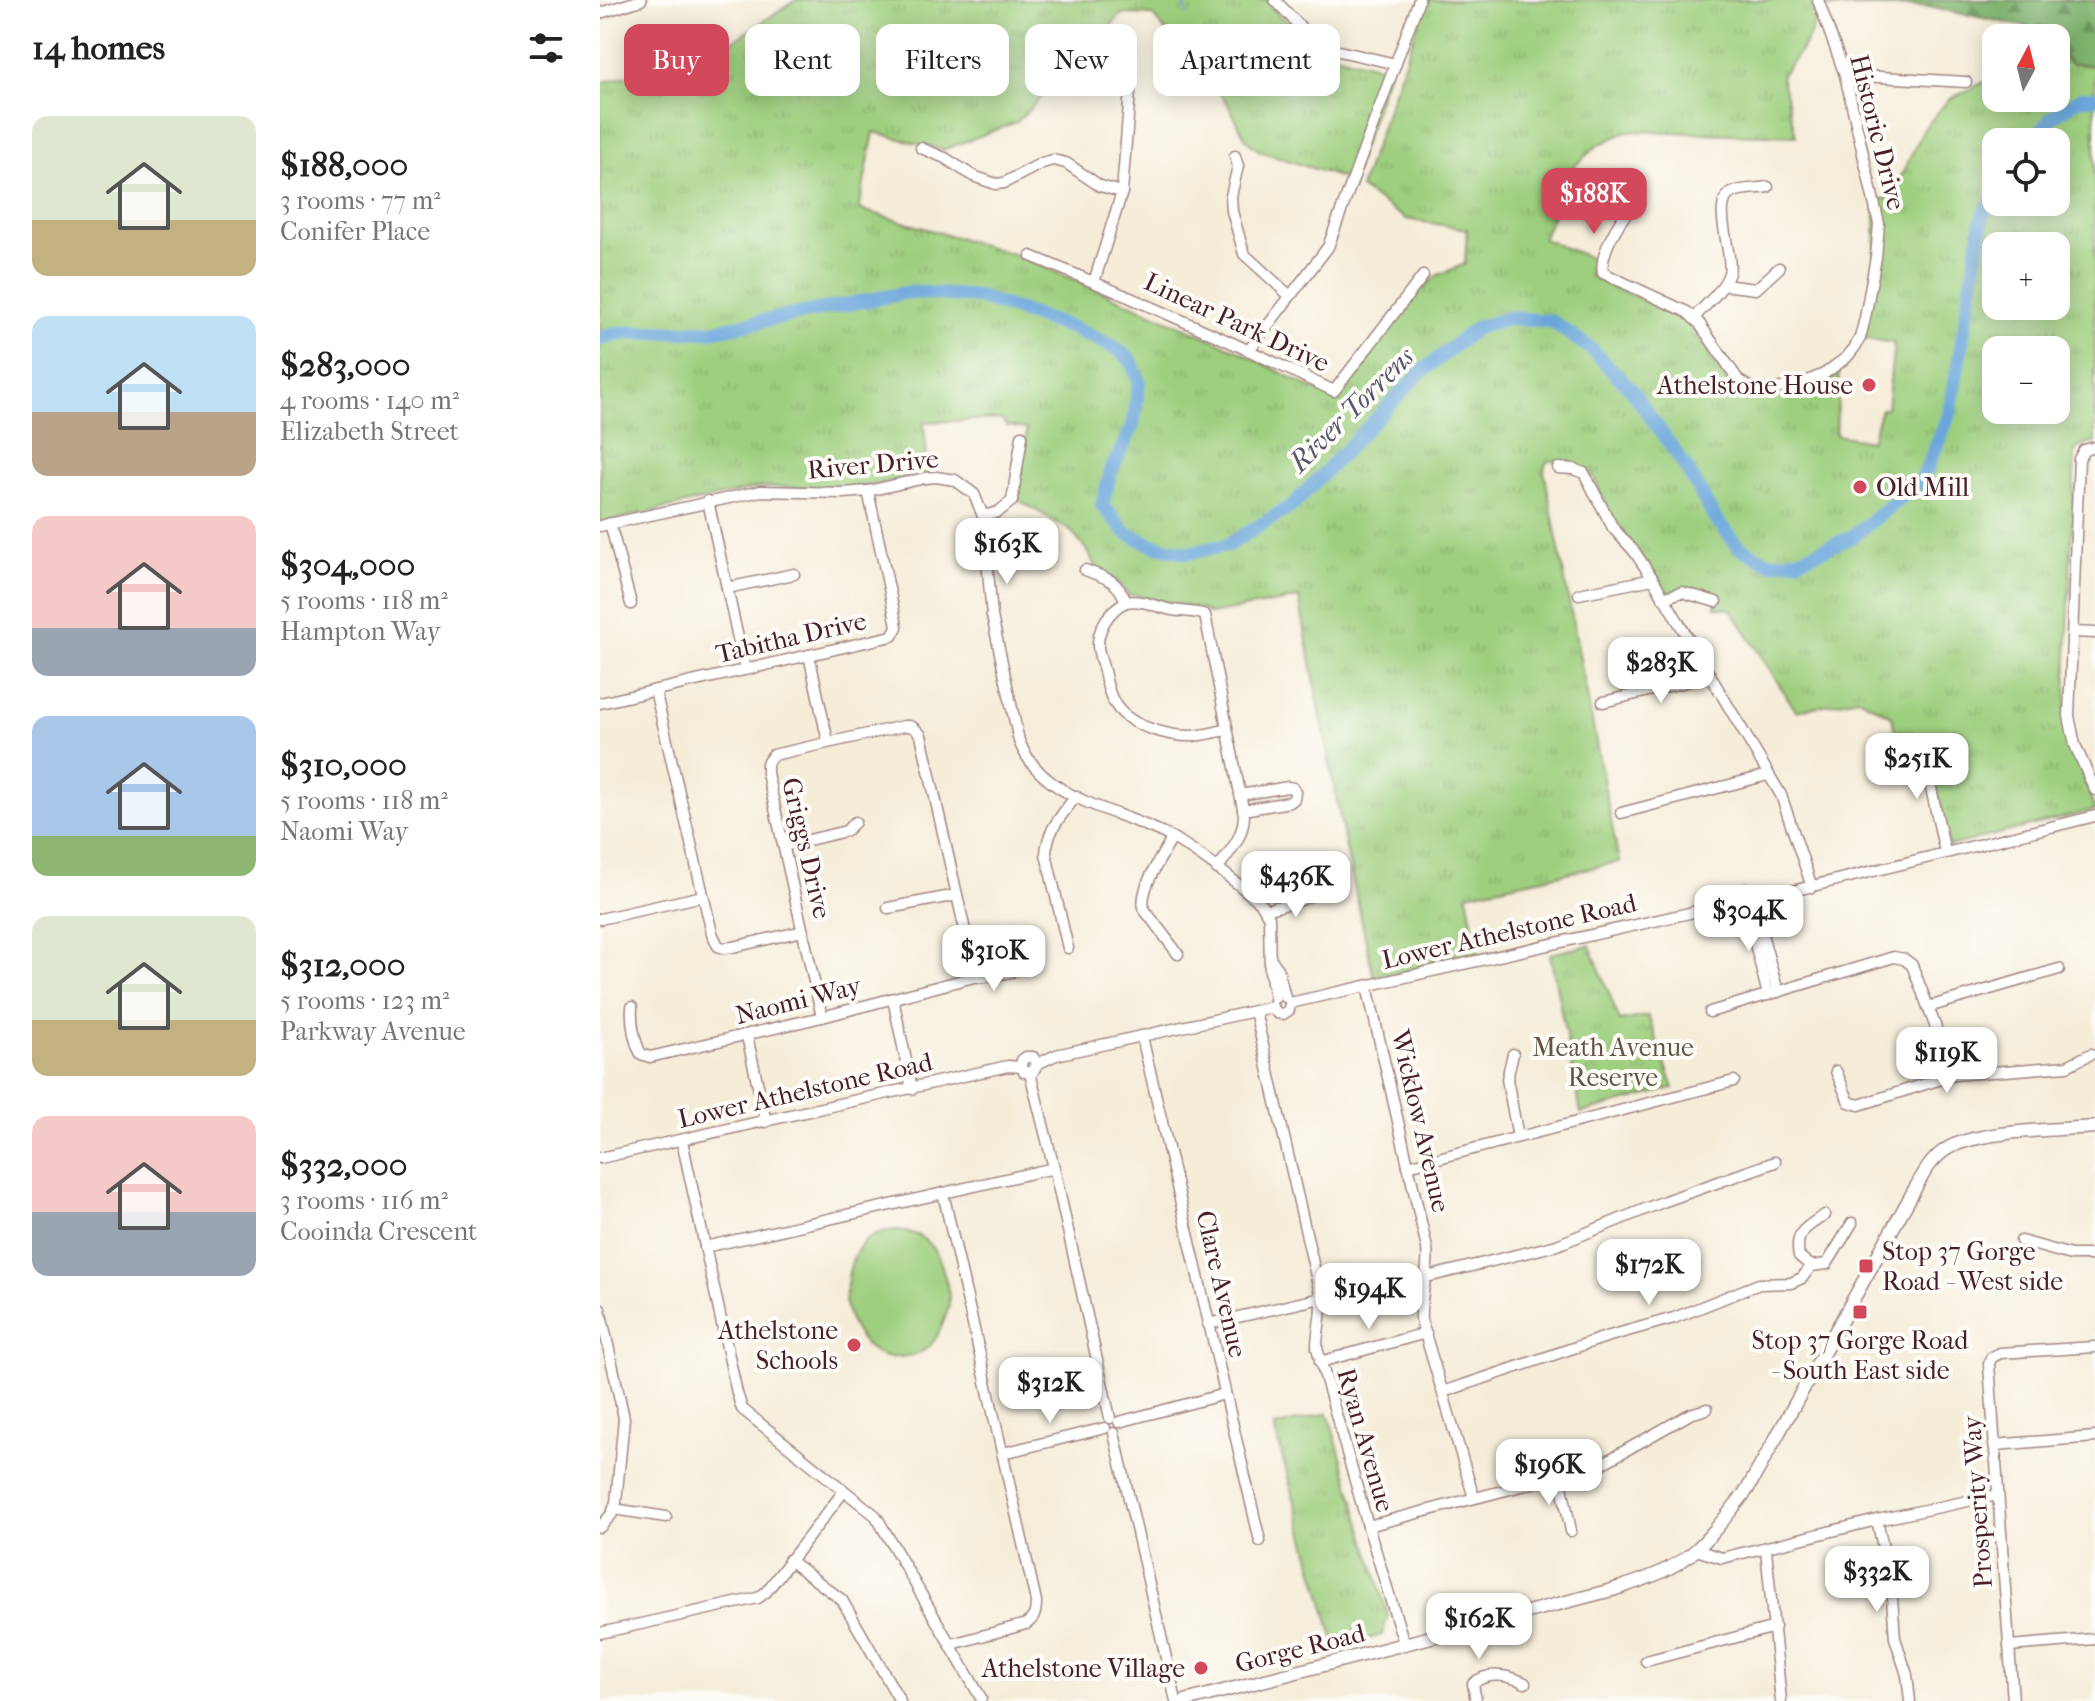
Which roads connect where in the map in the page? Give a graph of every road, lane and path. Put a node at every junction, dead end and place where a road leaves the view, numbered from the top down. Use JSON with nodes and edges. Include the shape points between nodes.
{"nodes":[{"id":1,"x":1275,"y":0,"type":"edge"},
{"id":2,"x":1419,"y":0,"type":"edge"},
{"id":3,"x":1818,"y":0,"type":"edge"},
{"id":4,"x":635,"y":1,"type":"edge"},
{"id":5,"x":600,"y":13,"type":"edge"},
{"id":6,"x":1396,"y":64,"type":"junction"},
{"id":7,"x":1845,"y":75,"type":"junction"},
{"id":8,"x":1966,"y":82,"type":"dead end"},
{"id":9,"x":1130,"y":96,"type":"edge"},
{"id":10,"x":921,"y":148,"type":"dead end"},
{"id":11,"x":1235,"y":156,"type":"dead end"},
{"id":12,"x":1768,"y":187,"type":"dead end"},
{"id":13,"x":1122,"y":192,"type":"junction"},
{"id":14,"x":1631,"y":208,"type":"dead end"},
{"id":15,"x":1031,"y":256,"type":"dead end"},
{"id":16,"x":1779,"y":268,"type":"dead end"},
{"id":17,"x":1423,"y":276,"type":"dead end"},
{"id":18,"x":1094,"y":282,"type":"junction"},
{"id":19,"x":1723,"y":285,"type":"junction"},
{"id":20,"x":1290,"y":296,"type":"junction"},
{"id":21,"x":1694,"y":318,"type":"junction"},
{"id":22,"x":1249,"y":350,"type":"junction"},
{"id":23,"x":1022,"y":436,"type":"dead end"},
{"id":24,"x":2095,"y":447,"type":"edge"},
{"id":25,"x":1558,"y":468,"type":"dead end"},
{"id":26,"x":868,"y":491,"type":"junction"},
{"id":27,"x":708,"y":501,"type":"junction"},
{"id":28,"x":983,"y":516,"type":"junction"},
{"id":29,"x":605,"y":525,"type":"edge"},
{"id":30,"x":1085,"y":570,"type":"dead end"},
{"id":31,"x":794,"y":574,"type":"dead end"},
{"id":32,"x":1653,"y":579,"type":"junction"},
{"id":33,"x":727,"y":588,"type":"junction"},
{"id":34,"x":1579,"y":594,"type":"dead end"},
{"id":35,"x":1663,"y":598,"type":"junction"},
{"id":36,"x":1126,"y":602,"type":"junction"},
{"id":37,"x":1716,"y":602,"type":"dead end"},
{"id":38,"x":631,"y":604,"type":"dead end"},
{"id":39,"x":2073,"y":632,"type":"junction"},
{"id":40,"x":2095,"y":633,"type":"edge"},
{"id":41,"x":809,"y":655,"type":"junction"},
{"id":42,"x":745,"y":670,"type":"junction"},
{"id":43,"x":1711,"y":676,"type":"junction"},
{"id":44,"x":655,"y":690,"type":"junction"},
{"id":45,"x":1603,"y":702,"type":"dead end"},
{"id":46,"x":600,"y":703,"type":"edge"},
{"id":47,"x":1226,"y":730,"type":"junction"},
{"id":48,"x":828,"y":742,"type":"junction"},
{"id":49,"x":1880,"y":758,"type":"dead end"},
{"id":50,"x":1768,"y":775,"type":"junction"},
{"id":51,"x":2095,"y":790,"type":"edge"},
{"id":52,"x":1240,"y":795,"type":"junction"},
{"id":53,"x":1076,"y":796,"type":"junction"},
{"id":54,"x":1243,"y":810,"type":"junction"},
{"id":55,"x":1621,"y":813,"type":"dead end"},
{"id":56,"x":2095,"y":816,"type":"edge"},
{"id":57,"x":855,"y":822,"type":"dead end"},
{"id":58,"x":1172,"y":838,"type":"junction"},
{"id":59,"x":784,"y":846,"type":"junction"},
{"id":60,"x":1945,"y":852,"type":"junction"},
{"id":61,"x":1217,"y":869,"type":"junction"},
{"id":62,"x":1812,"y":887,"type":"junction"},
{"id":63,"x":1313,"y":894,"type":"dead end"},
{"id":64,"x":957,"y":895,"type":"junction"},
{"id":65,"x":703,"y":896,"type":"junction"},
{"id":66,"x":1748,"y":904,"type":"junction"},
{"id":67,"x":888,"y":908,"type":"dead end"},
{"id":68,"x":1266,"y":910,"type":"junction"},
{"id":69,"x":600,"y":919,"type":"edge"},
{"id":70,"x":803,"y":931,"type":"junction"},
{"id":71,"x":1068,"y":948,"type":"dead end"},
{"id":72,"x":1178,"y":954,"type":"dead end"},
{"id":73,"x":2059,"y":969,"type":"dead end"},
{"id":74,"x":1011,"y":972,"type":"dead end"},
{"id":75,"x":974,"y":977,"type":"junction"},
{"id":76,"x":1367,"y":986,"type":"junction"},
{"id":77,"x":1773,"y":993,"type":"junction"},
{"id":78,"x":893,"y":999,"type":"junction"},
{"id":79,"x":1280,"y":1001,"type":"junction"},
{"id":80,"x":632,"y":1007,"type":"dead end"},
{"id":81,"x":1928,"y":1007,"type":"junction"},
{"id":82,"x":1255,"y":1011,"type":"junction"},
{"id":83,"x":1710,"y":1012,"type":"dead end"},
{"id":84,"x":822,"y":1017,"type":"junction"},
{"id":85,"x":747,"y":1036,"type":"junction"},
{"id":86,"x":1142,"y":1037,"type":"junction"},
{"id":87,"x":1513,"y":1054,"type":"dead end"},
{"id":88,"x":2091,"y":1054,"type":"dead end"},
{"id":89,"x":1029,"y":1068,"type":"junction"},
{"id":90,"x":1836,"y":1071,"type":"dead end"},
{"id":91,"x":1954,"y":1075,"type":"junction"},
{"id":92,"x":1734,"y":1081,"type":"dead end"},
{"id":93,"x":912,"y":1089,"type":"junction"},
{"id":94,"x":766,"y":1122,"type":"junction"},
{"id":95,"x":2095,"y":1127,"type":"edge"},
{"id":96,"x":1518,"y":1137,"type":"junction"},
{"id":97,"x":682,"y":1141,"type":"junction"},
{"id":98,"x":600,"y":1158,"type":"edge"},
{"id":99,"x":1775,"y":1162,"type":"dead end"},
{"id":100,"x":1408,"y":1166,"type":"junction"},
{"id":101,"x":1054,"y":1168,"type":"junction"},
{"id":102,"x":943,"y":1193,"type":"junction"},
{"id":103,"x":1825,"y":1215,"type":"dead end"},
{"id":104,"x":1852,"y":1223,"type":"dead end"},
{"id":105,"x":2021,"y":1241,"type":"dead end"},
{"id":106,"x":705,"y":1247,"type":"junction"},
{"id":107,"x":2095,"y":1255,"type":"edge"},
{"id":108,"x":1811,"y":1266,"type":"junction"},
{"id":109,"x":1427,"y":1277,"type":"junction"},
{"id":110,"x":1321,"y":1298,"type":"junction"},
{"id":111,"x":600,"y":1309,"type":"edge"},
{"id":112,"x":1208,"y":1324,"type":"junction"},
{"id":113,"x":1426,"y":1333,"type":"junction"},
{"id":114,"x":603,"y":1340,"type":"edge"},
{"id":115,"x":2095,"y":1347,"type":"edge"},
{"id":116,"x":1320,"y":1362,"type":"junction"},
{"id":117,"x":1443,"y":1392,"type":"junction"},
{"id":118,"x":1225,"y":1394,"type":"junction"},
{"id":119,"x":1707,"y":1409,"type":"dead end"},
{"id":120,"x":1112,"y":1426,"type":"junction"},
{"id":121,"x":2095,"y":1437,"type":"edge"},
{"id":122,"x":1994,"y":1445,"type":"junction"},
{"id":123,"x":1003,"y":1453,"type":"junction"},
{"id":124,"x":1560,"y":1476,"type":"junction"},
{"id":125,"x":844,"y":1491,"type":"junction"},
{"id":126,"x":1997,"y":1495,"type":"junction"},
{"id":127,"x":1474,"y":1498,"type":"junction"},
{"id":128,"x":614,"y":1509,"type":"junction"},
{"id":129,"x":666,"y":1517,"type":"dead end"},
{"id":130,"x":1877,"y":1520,"type":"junction"},
{"id":131,"x":1368,"y":1526,"type":"junction"},
{"id":132,"x":600,"y":1527,"type":"edge"},
{"id":133,"x":1571,"y":1531,"type":"dead end"},
{"id":134,"x":1260,"y":1541,"type":"dead end"},
{"id":135,"x":1766,"y":1549,"type":"junction"},
{"id":136,"x":1696,"y":1550,"type":"junction"},
{"id":137,"x":789,"y":1560,"type":"junction"},
{"id":138,"x":1775,"y":1627,"type":"junction"},
{"id":139,"x":600,"y":1633,"type":"edge"},
{"id":140,"x":2095,"y":1639,"type":"edge"},
{"id":141,"x":1404,"y":1643,"type":"junction"},
{"id":142,"x":952,"y":1644,"type":"junction"},
{"id":143,"x":2009,"y":1646,"type":"junction"},
{"id":144,"x":1646,"y":1661,"type":"dead end"},
{"id":145,"x":1525,"y":1683,"type":"dead end"},
{"id":146,"x":981,"y":1698,"type":"dead end"},
{"id":147,"x":900,"y":1701,"type":"edge"},
{"id":148,"x":1176,"y":1701,"type":"edge"},
{"id":149,"x":1185,"y":1701,"type":"edge"},
{"id":150,"x":1476,"y":1701,"type":"edge"},
{"id":151,"x":1781,"y":1701,"type":"edge"},
{"id":152,"x":1910,"y":1701,"type":"edge"},
{"id":153,"x":2013,"y":1701,"type":"edge"}],
"edges":[{"from":1,"to":6,"type":"street","via":[[1326,48]]},
{"from":2,"to":6,"type":"street"},
{"from":3,"to":7,"type":"street","name":"Historic Drive"},
{"from":4,"to":5,"type":"street"},
{"from":6,"to":20,"type":"street","via":[[1328,247]]},
{"from":7,"to":8,"type":"street"},
{"from":7,"to":21,"type":"street","name":"Historic Drive","via":[[1879,231],[1855,347],[1824,374],[1796,386],[1753,389],[1739,381]]},
{"from":9,"to":13,"type":"street"},
{"from":10,"to":13,"type":"street","via":[[996,184],[1053,160]]},
{"from":11,"to":20,"type":"street","via":[[1232,211],[1244,254]]},
{"from":12,"to":19,"type":"street","via":[[1732,192],[1725,198],[1730,271]]},
{"from":13,"to":18,"type":"street"},
{"from":14,"to":21,"type":"street","name":"Historic Drive","via":[[1615,229],[1603,273]]},
{"from":15,"to":18,"type":"street","name":"Linear Park Drive"},
{"from":16,"to":19,"type":"street","via":[[1756,289]]},
{"from":17,"to":22,"type":"street","name":"Linear Park Drive","via":[[1334,391]]},
{"from":18,"to":22,"type":"street","name":"Linear Park Drive"},
{"from":19,"to":21,"type":"street"},
{"from":20,"to":22,"type":"street"},
{"from":23,"to":28,"type":"street","via":[[1012,501]]},
{"from":24,"to":39,"type":"street","via":[[2084,450],[2079,459]]},
{"from":25,"to":32,"type":"street","via":[[1584,473],[1613,528]]},
{"from":26,"to":27,"type":"street","name":"River Drive","via":[[761,491]]},
{"from":26,"to":28,"type":"street","name":"River Drive","via":[[925,478],[955,480],[974,494]]},
{"from":26,"to":41,"type":"street","name":"Tabitha Drive","via":[[895,632]]},
{"from":27,"to":29,"type":"street","name":"River Drive"},
{"from":27,"to":33,"type":"street"},
{"from":28,"to":53,"type":"street","name":"River Drive","via":[[992,616],[1019,741],[1036,769]]},
{"from":29,"to":38,"type":"street"},
{"from":30,"to":36,"type":"street","via":[[1113,581]]},
{"from":31,"to":33,"type":"street"},
{"from":32,"to":34,"type":"street"},
{"from":32,"to":35,"type":"street"},
{"from":33,"to":42,"type":"street"},
{"from":35,"to":37,"type":"street","via":[[1682,592]]},
{"from":35,"to":43,"type":"street"},
{"from":36,"to":47,"type":"street","via":[[1205,615]]},
{"from":36,"to":47,"type":"street","via":[[1110,615],[1098,638],[1108,690],[1120,711],[1137,723],[1186,736]]},
{"from":39,"to":40,"type":"street"},
{"from":39,"to":51,"type":"street","via":[[2069,716]]},
{"from":41,"to":42,"type":"street","name":"Tabitha Drive"},
{"from":41,"to":48,"type":"street"},
{"from":42,"to":44,"type":"street","name":"Tabitha Drive"},
{"from":43,"to":45,"type":"street"},
{"from":43,"to":50,"type":"street"},
{"from":44,"to":46,"type":"street","name":"Tabitha Drive"},
{"from":44,"to":65,"type":"street"},
{"from":47,"to":52,"type":"street"},
{"from":48,"to":59,"type":"street","name":"Griggs Drive","via":[[773,755],[767,763]]},
{"from":48,"to":64,"type":"street","name":"Griggs Drive","via":[[909,726],[918,731]]},
{"from":49,"to":60,"type":"street","via":[[1927,770]]},
{"from":50,"to":55,"type":"street"},
{"from":50,"to":62,"type":"street","via":[[1781,795]]},
{"from":52,"to":54,"type":"street"},
{"from":52,"to":54,"type":"street","via":[[1288,787],[1295,792],[1290,802]]},
{"from":53,"to":58,"type":"street","name":"River Drive"},
{"from":53,"to":71,"type":"street","via":[[1053,828],[1046,854]]},
{"from":54,"to":61,"type":"street","via":[[1240,838]]},
{"from":56,"to":60,"type":"street","name":"Lower Athelstone Road"},
{"from":57,"to":59,"type":"street","via":[[846,831]]},
{"from":58,"to":61,"type":"street","name":"River Drive"},
{"from":58,"to":72,"type":"street","via":[[1142,903]]},
{"from":59,"to":70,"type":"street","name":"Griggs Drive"},
{"from":60,"to":62,"type":"street","name":"Lower Athelstone Road"},
{"from":61,"to":68,"type":"street","name":"River Drive"},
{"from":62,"to":66,"type":"street","name":"Lower Athelstone Road"},
{"from":63,"to":68,"type":"street"},
{"from":64,"to":67,"type":"street"},
{"from":64,"to":75,"type":"street","name":"Griggs Drive"},
{"from":65,"to":69,"type":"street"},
{"from":65,"to":70,"type":"street","via":[[718,946]]},
{"from":66,"to":76,"type":"street","name":"Lower Athelstone Road"},
{"from":66,"to":77,"type":"street"},
{"from":68,"to":79,"type":"street","via":[[1270,971]]},
{"from":70,"to":84,"type":"street","name":"Griggs Drive"},
{"from":73,"to":81,"type":"street"},
{"from":74,"to":75,"type":"street","name":"Naomi Way"},
{"from":75,"to":78,"type":"street","name":"Naomi Way"},
{"from":76,"to":79,"type":"street","name":"Lower Athelstone Road"},
{"from":76,"to":100,"type":"street","name":"Wicklow Avenue"},
{"from":77,"to":81,"type":"street","via":[[1894,957],[1912,965]]},
{"from":77,"to":83,"type":"street"},
{"from":78,"to":84,"type":"street","name":"Naomi Way"},
{"from":78,"to":93,"type":"street"},
{"from":79,"to":82,"type":"street","name":"Lower Athelstone Road"},
{"from":80,"to":85,"type":"street","name":"Naomi Way","via":[[637,1047],[650,1057]]},
{"from":81,"to":91,"type":"street"},
{"from":82,"to":86,"type":"street","name":"Lower Athelstone Road"},
{"from":82,"to":110,"type":"street","name":"Ryan Avenue"},
{"from":84,"to":85,"type":"street","name":"Naomi Way"},
{"from":85,"to":94,"type":"street"},
{"from":86,"to":89,"type":"street","name":"Lower Athelstone Road","via":[[1056,1055]]},
{"from":86,"to":112,"type":"street","name":"Clare Avenue"},
{"from":87,"to":96,"type":"street","via":[[1507,1079]]},
{"from":88,"to":91,"type":"street","via":[[2067,1066]]},
{"from":89,"to":93,"type":"street","name":"Lower Athelstone Road","via":[[1008,1066]]},
{"from":89,"to":101,"type":"street"},
{"from":90,"to":91,"type":"street","via":[[1849,1102],[1859,1105]]},
{"from":92,"to":96,"type":"street"},
{"from":93,"to":94,"type":"street","name":"Lower Athelstone Road"},
{"from":94,"to":97,"type":"street","name":"Lower Athelstone Road"},
{"from":95,"to":136,"type":"main road","name":"Gorge Road","via":[[1975,1138],[1949,1147],[1932,1161],[1747,1490]]},
{"from":96,"to":100,"type":"street"},
{"from":97,"to":98,"type":"street","name":"Lower Athelstone Road"},
{"from":97,"to":106,"type":"street"},
{"from":99,"to":109,"type":"street","via":[[1557,1245]]},
{"from":100,"to":109,"type":"street","name":"Wicklow Avenue","via":[[1427,1248]]},
{"from":101,"to":102,"type":"street"},
{"from":101,"to":120,"type":"street"},
{"from":102,"to":106,"type":"street"},
{"from":102,"to":123,"type":"street"},
{"from":103,"to":108,"type":"street","via":[[1808,1225],[1798,1240],[1799,1256]]},
{"from":104,"to":108,"type":"street","via":[[1827,1264]]},
{"from":105,"to":107,"type":"street","via":[[2071,1255]]},
{"from":106,"to":125,"type":"street","via":[[742,1409]]},
{"from":108,"to":117,"type":"street","via":[[1791,1283],[1759,1284],[1674,1318]]},
{"from":109,"to":113,"type":"street","name":"Wicklow Avenue","via":[[1420,1306]]},
{"from":110,"to":112,"type":"street"},
{"from":110,"to":116,"type":"street","name":"Ryan Avenue"},
{"from":111,"to":114,"type":"street"},
{"from":112,"to":118,"type":"street","name":"Clare Avenue"},
{"from":113,"to":116,"type":"street"},
{"from":113,"to":117,"type":"street","name":"Wicklow Avenue"},
{"from":114,"to":128,"type":"street","via":[[624,1418]]},
{"from":115,"to":122,"type":"street","name":"Prosperity Way","via":[[2000,1353],[1991,1358]]},
{"from":116,"to":131,"type":"street","name":"Ryan Avenue"},
{"from":117,"to":127,"type":"street","name":"Wicklow Avenue"},
{"from":118,"to":120,"type":"street"},
{"from":118,"to":134,"type":"street","name":"Clare Avenue"},
{"from":119,"to":124,"type":"street","via":[[1598,1466]]},
{"from":120,"to":123,"type":"street"},
{"from":120,"to":148,"type":"street"},
{"from":121,"to":122,"type":"street"},
{"from":122,"to":126,"type":"street","name":"Prosperity Way"},
{"from":123,"to":142,"type":"street","via":[[1036,1611],[1026,1624]]},
{"from":124,"to":127,"type":"street"},
{"from":124,"to":133,"type":"street"},
{"from":125,"to":137,"type":"street"},
{"from":125,"to":142,"type":"street","via":[[876,1516]]},
{"from":126,"to":130,"type":"street"},
{"from":126,"to":143,"type":"street","name":"Prosperity Way"},
{"from":127,"to":131,"type":"street"},
{"from":128,"to":129,"type":"street"},
{"from":128,"to":132,"type":"street"},
{"from":130,"to":135,"type":"street"},
{"from":130,"to":152,"type":"street"},
{"from":131,"to":141,"type":"street","name":"Ryan Avenue"},
{"from":135,"to":136,"type":"street","via":[[1722,1558]]},
{"from":135,"to":138,"type":"street"},
{"from":136,"to":141,"type":"main road","name":"Gorge Road","via":[[1652,1576],[1612,1590]]},
{"from":137,"to":139,"type":"street","via":[[758,1598]]},
{"from":137,"to":147,"type":"street","via":[[842,1600]]},
{"from":138,"to":144,"type":"street"},
{"from":138,"to":151,"type":"street"},
{"from":140,"to":143,"type":"street"},
{"from":141,"to":149,"type":"main road","name":"Gorge Road"},
{"from":142,"to":146,"type":"street"},
{"from":143,"to":153,"type":"street","name":"Prosperity Way"},
{"from":145,"to":150,"type":"street","via":[[1504,1675],[1479,1678],[1473,1684]]}]}
